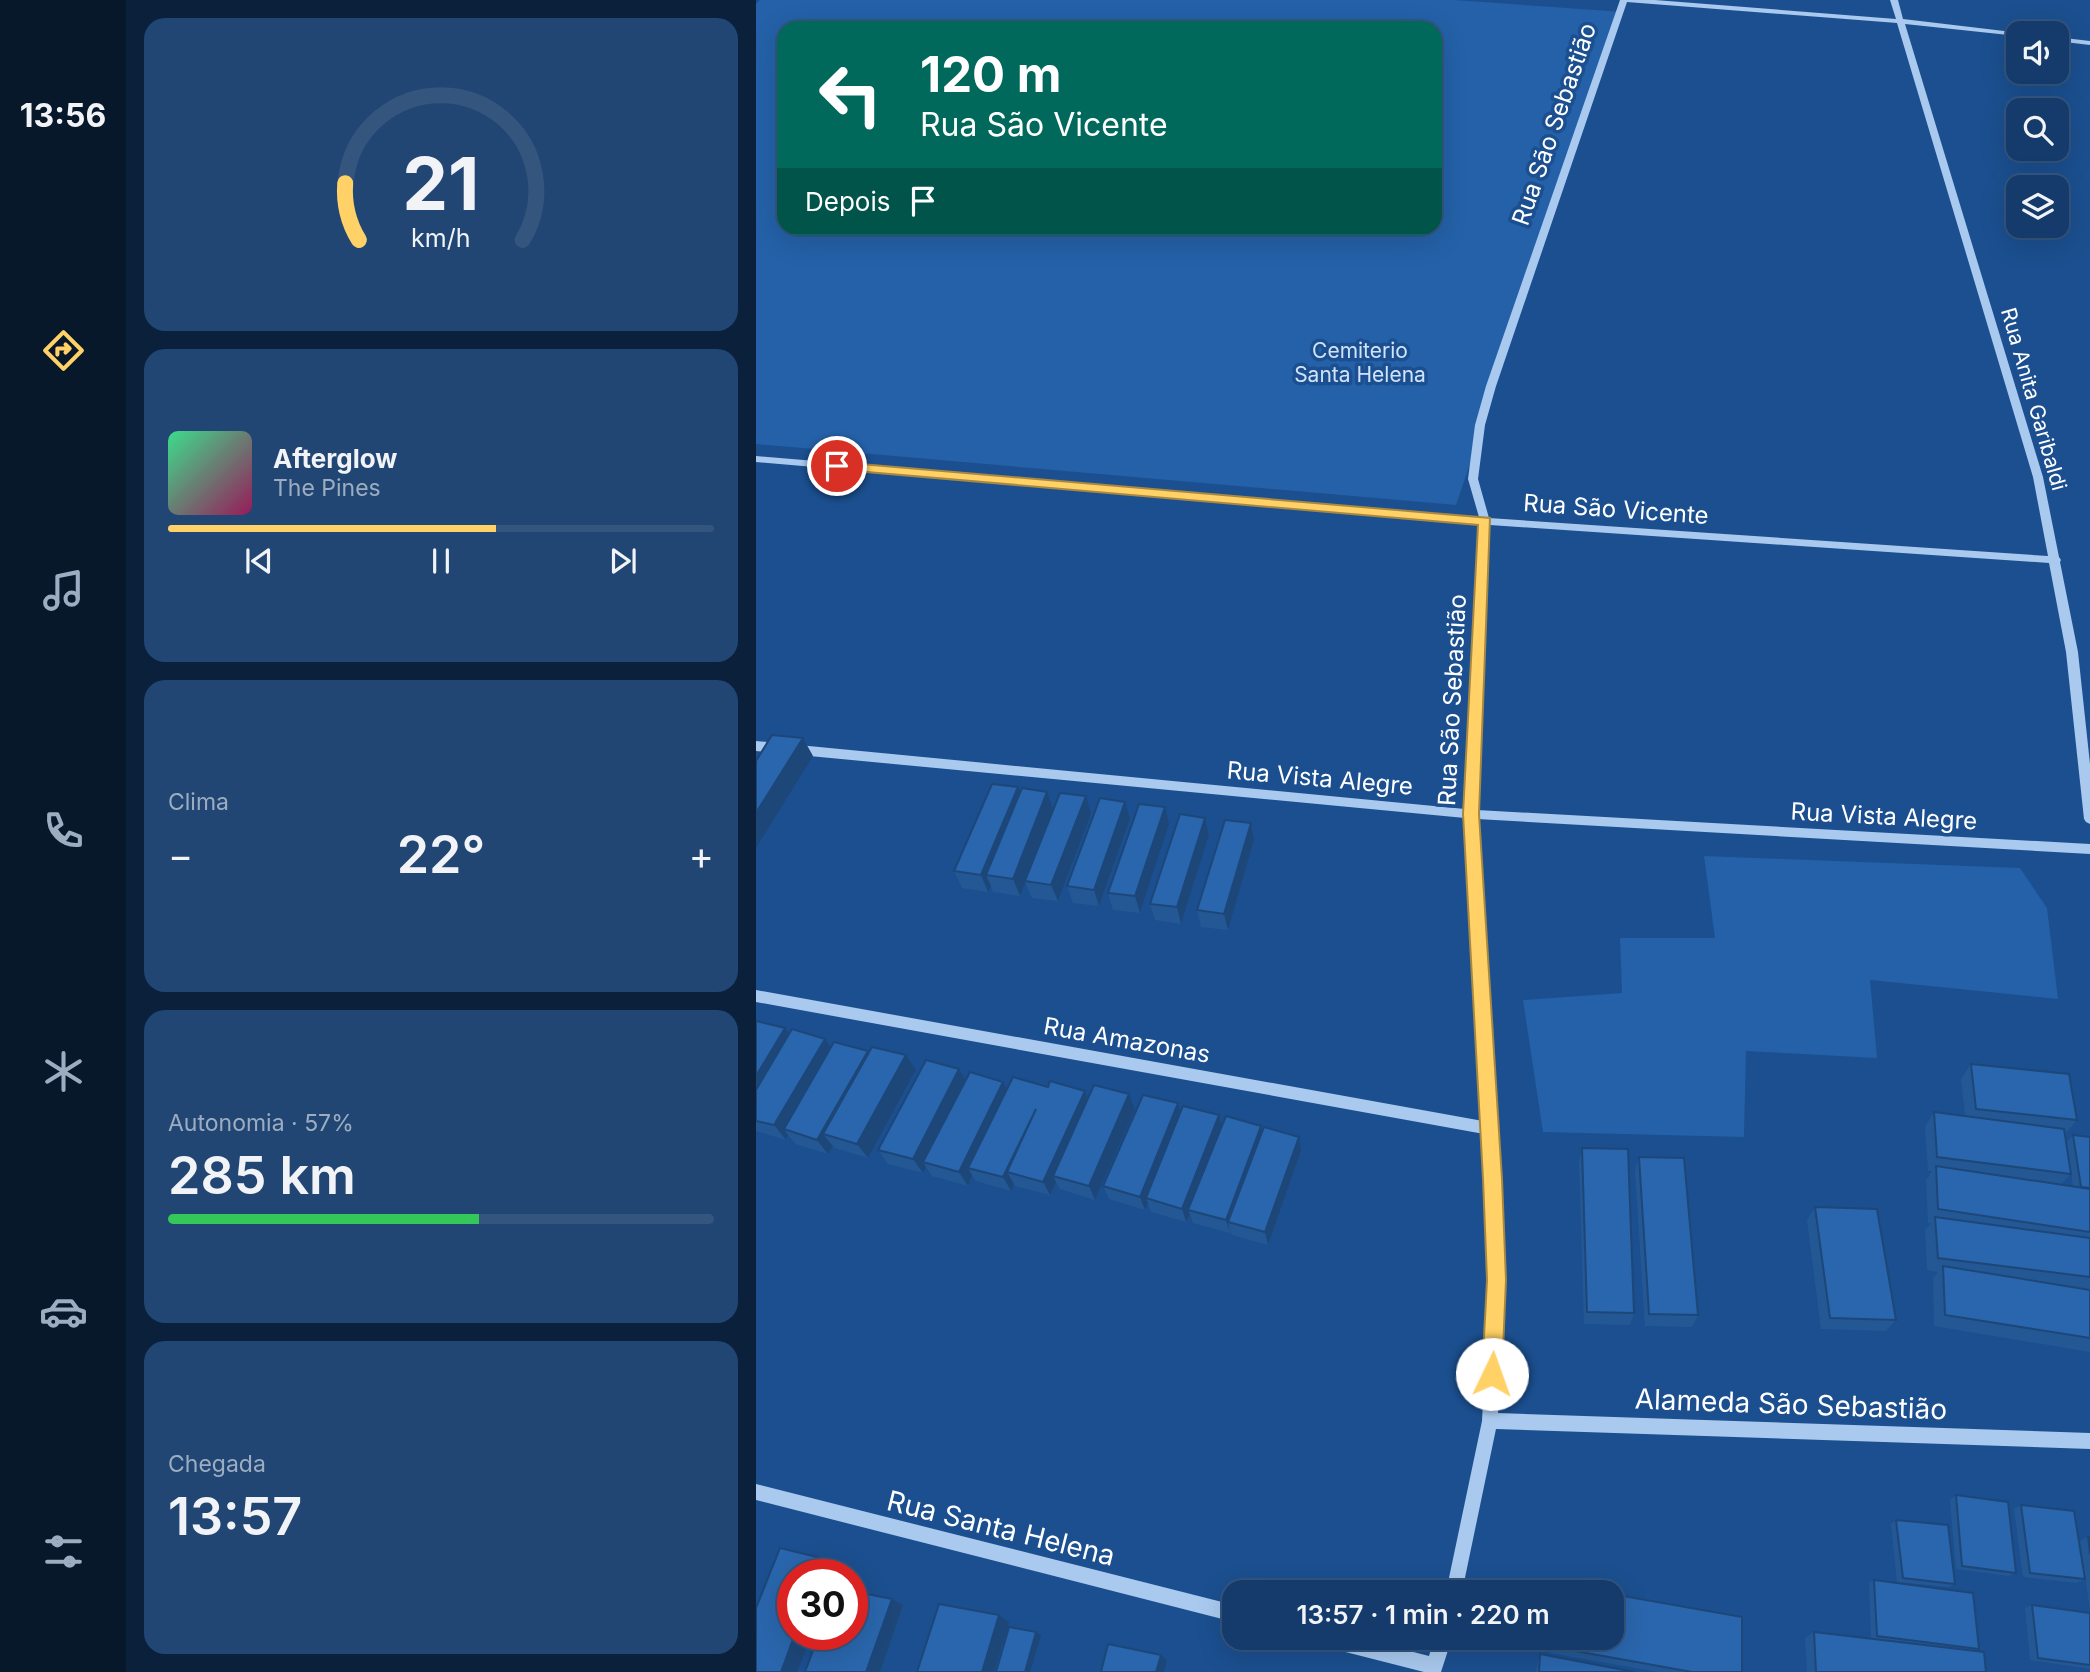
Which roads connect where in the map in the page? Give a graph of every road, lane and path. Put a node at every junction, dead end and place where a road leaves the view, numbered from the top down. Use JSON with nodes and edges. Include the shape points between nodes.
{"nodes":[{"id":1,"x":1626,"y":0,"type":"edge"},
{"id":2,"x":1894,"y":0,"type":"edge"},
{"id":3,"x":1900,"y":21,"type":"junction"},
{"id":4,"x":2006,"y":33,"type":"edge"},
{"id":5,"x":2069,"y":41,"type":"edge"},
{"id":6,"x":2090,"y":43,"type":"edge"},
{"id":7,"x":756,"y":459,"type":"edge"},
{"id":8,"x":1485,"y":522,"type":"junction"},
{"id":9,"x":2056,"y":560,"type":"junction"},
{"id":10,"x":756,"y":746,"type":"edge"},
{"id":11,"x":1471,"y":814,"type":"junction"},
{"id":12,"x":2090,"y":819,"type":"edge"},
{"id":13,"x":2090,"y":849,"type":"edge"},
{"id":14,"x":756,"y":996,"type":"edge"},
{"id":15,"x":1491,"y":1129,"type":"junction"},
{"id":16,"x":1490,"y":1421,"type":"junction"},
{"id":17,"x":2090,"y":1441,"type":"edge"},
{"id":18,"x":756,"y":1492,"type":"edge"},
{"id":19,"x":1457,"y":1580,"type":"edge"},
{"id":20,"x":1222,"y":1611,"type":"edge"},
{"id":21,"x":1368,"y":1650,"type":"edge"},
{"id":22,"x":1440,"y":1650,"type":"edge"},
{"id":23,"x":1434,"y":1669,"type":"edge"}],
"edges":[{"from":1,"to":3,"type":"street"},
{"from":1,"to":8,"type":"street","name":"Rua São Sebastião","via":[[1490,386],[1473,479]]},
{"from":2,"to":3,"type":"street","name":"Rua Anita Garibaldi"},
{"from":3,"to":4,"type":"street"},
{"from":3,"to":9,"type":"street","name":"Rua Anita Garibaldi","via":[[2015,396]]},
{"from":5,"to":6,"type":"street"},
{"from":7,"to":8,"type":"street","name":"Rua São Vicente"},
{"from":8,"to":9,"type":"street","name":"Rua São Vicente"},
{"from":8,"to":11,"type":"street","name":"Rua São Sebastião"},
{"from":9,"to":12,"type":"street","name":"Rua Anita Garibaldi","via":[[2072,652]]},
{"from":10,"to":11,"type":"street","name":"Rua Vista Alegre"},
{"from":11,"to":13,"type":"street","name":"Rua Vista Alegre"},
{"from":11,"to":15,"type":"street","name":"Rua São Sebastião"},
{"from":14,"to":15,"type":"street","name":"Rua Amazonas"},
{"from":15,"to":16,"type":"street","name":"Rua São Sebastião","via":[[1496,1280]]},
{"from":16,"to":17,"type":"street","name":"Alameda São Sebastião"},
{"from":16,"to":19,"type":"street","name":"Rua São Sebastião"},
{"from":18,"to":20,"type":"street","name":"Rua Santa Helena"},
{"from":21,"to":23,"type":"street"},
{"from":22,"to":23,"type":"street"}]}
